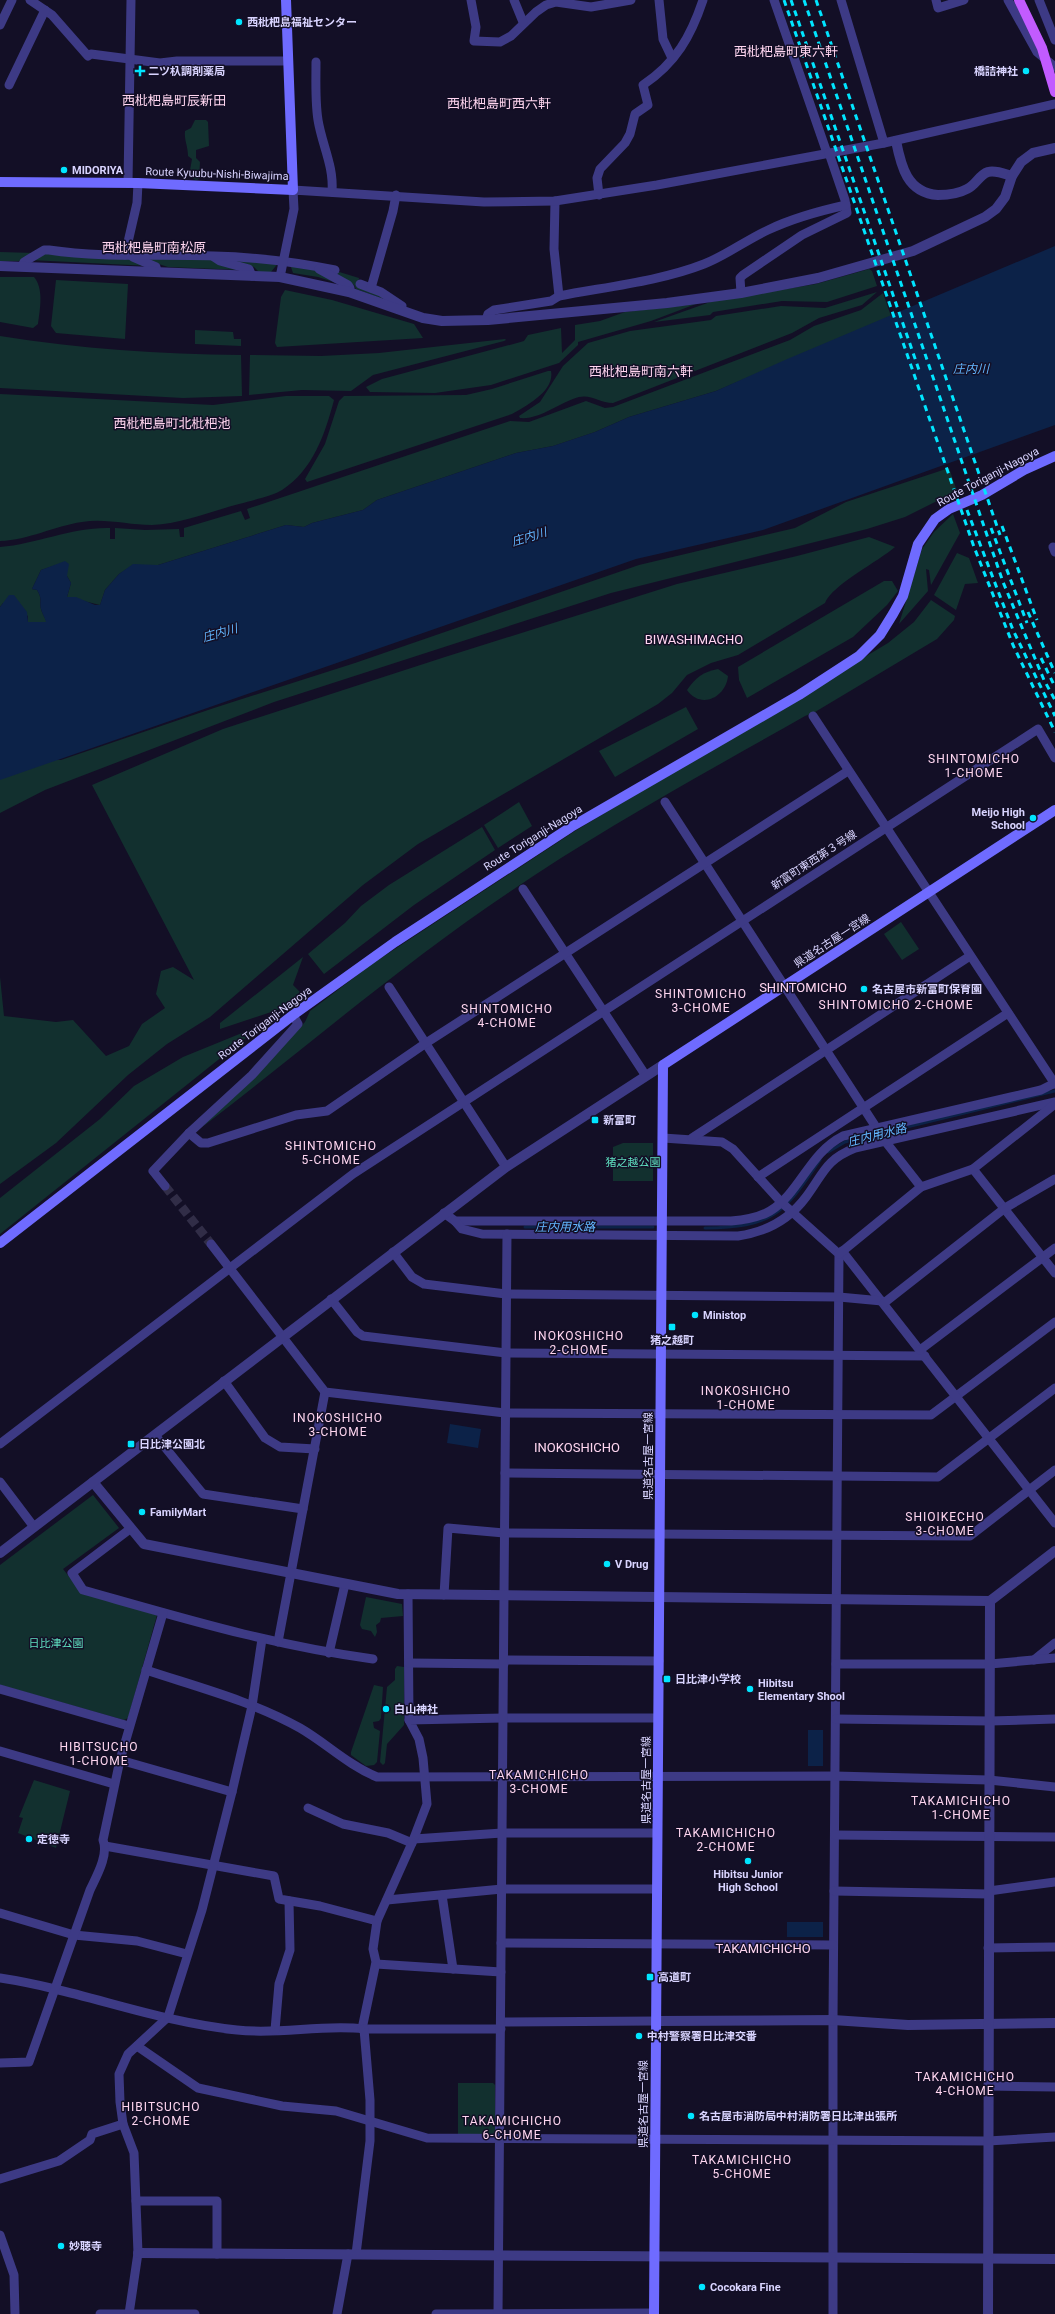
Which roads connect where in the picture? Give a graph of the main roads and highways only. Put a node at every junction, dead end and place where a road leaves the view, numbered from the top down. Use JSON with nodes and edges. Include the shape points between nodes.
{"nodes":[{"id":1,"x":286,"y":0,"type":"edge"},
{"id":2,"x":1019,"y":0,"type":"edge"},
{"id":3,"x":1055,"y":92,"type":"edge"},
{"id":4,"x":0,"y":182,"type":"edge"},
{"id":5,"x":1055,"y":456,"type":"edge"},
{"id":6,"x":1055,"y":810,"type":"edge"},
{"id":7,"x":0,"y":1243,"type":"edge"},
{"id":8,"x":654,"y":2313,"type":"edge"}],
"edges":[{"from":1,"to":4,"type":"main road","name":"Route Kyuubu-Nishi-Biwajima","via":[[293,190],[133,183]]},
{"from":2,"to":3,"type":"main road","via":[[1042,48]]},
{"from":5,"to":7,"type":"main road","name":"Route Toriganji-Nagoya","via":[[1024,470],[935,519],[918,544],[903,596],[894,614],[880,635],[859,656],[799,695],[571,827],[395,942],[293,1015]]},
{"from":6,"to":8,"type":"main road","name":"県道名古屋一宮線","via":[[663,1064]]}]}
